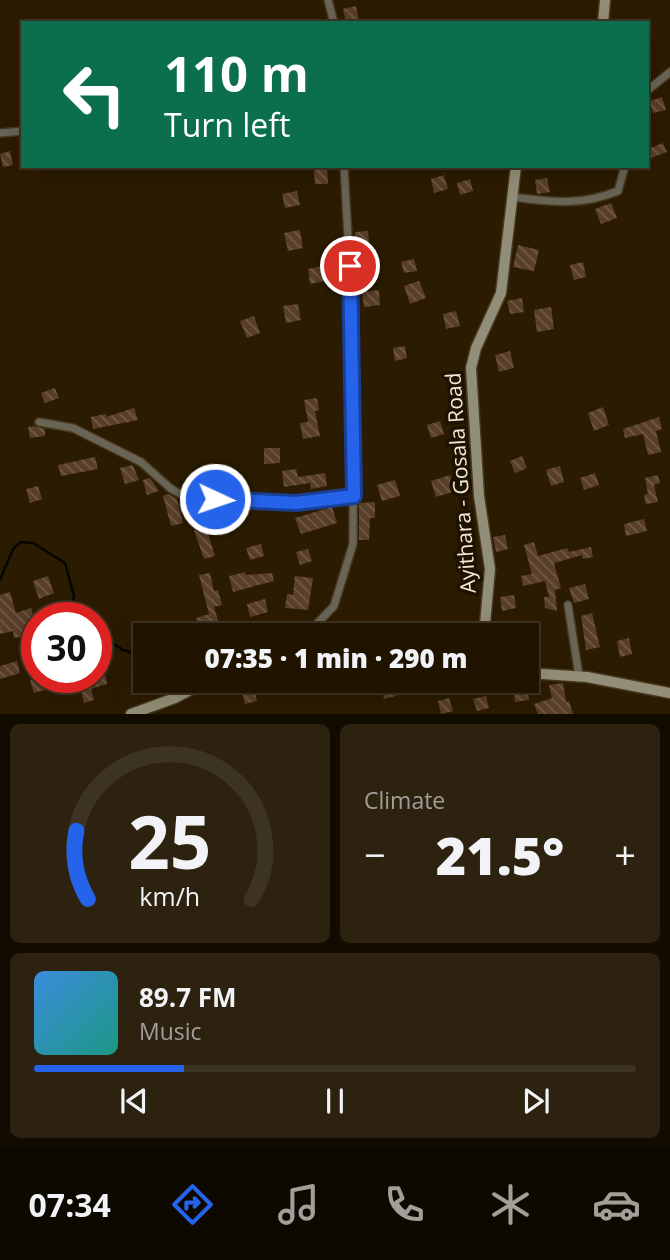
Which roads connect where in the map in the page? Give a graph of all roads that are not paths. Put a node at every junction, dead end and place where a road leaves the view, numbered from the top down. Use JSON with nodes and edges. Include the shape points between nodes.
{"nodes":[{"id":1,"x":328,"y":0,"type":"edge"},
{"id":2,"x":605,"y":0,"type":"edge"},
{"id":3,"x":333,"y":21,"type":"edge"},
{"id":4,"x":603,"y":21,"type":"edge"},
{"id":5,"x":670,"y":72,"type":"edge"},
{"id":6,"x":649,"y":89,"type":"edge"},
{"id":7,"x":21,"y":131,"type":"edge"},
{"id":8,"x":0,"y":133,"type":"edge"},
{"id":9,"x":344,"y":168,"type":"edge"},
{"id":10,"x":516,"y":168,"type":"edge"},
{"id":11,"x":624,"y":168,"type":"edge"},
{"id":12,"x":513,"y":197,"type":"junction"},
{"id":13,"x":39,"y":422,"type":"dead end"},
{"id":14,"x":354,"y":496,"type":"junction"},
{"id":15,"x":568,"y":605,"type":"dead end"},
{"id":16,"x":318,"y":623,"type":"edge"},
{"id":17,"x":485,"y":623,"type":"edge"},
{"id":18,"x":539,"y":674,"type":"edge"},
{"id":19,"x":579,"y":676,"type":"junction"},
{"id":20,"x":184,"y":693,"type":"edge"},
{"id":21,"x":670,"y":693,"type":"edge"},
{"id":22,"x":131,"y":714,"type":"edge"}],
"edges":[{"from":1,"to":3,"type":"street"},
{"from":2,"to":4,"type":"main road"},
{"from":5,"to":6,"type":"street"},
{"from":7,"to":8,"type":"street"},
{"from":9,"to":14,"type":"street","via":[[354,344]]},
{"from":10,"to":12,"type":"main road","name":"Ayithara - Gosala Road"},
{"from":11,"to":12,"type":"street","via":[[618,191],[593,201]]},
{"from":12,"to":17,"type":"main road","name":"Ayithara - Gosala Road","via":[[501,293],[475,348],[471,368],[479,496],[490,569]]},
{"from":13,"to":14,"type":"street","via":[[73,428],[141,462],[187,498],[296,503]]},
{"from":14,"to":16,"type":"street","via":[[353,544],[334,606]]},
{"from":15,"to":19,"type":"street"},
{"from":18,"to":19,"type":"main road"},
{"from":19,"to":21,"type":"main road"},
{"from":20,"to":22,"type":"main road"}]}
